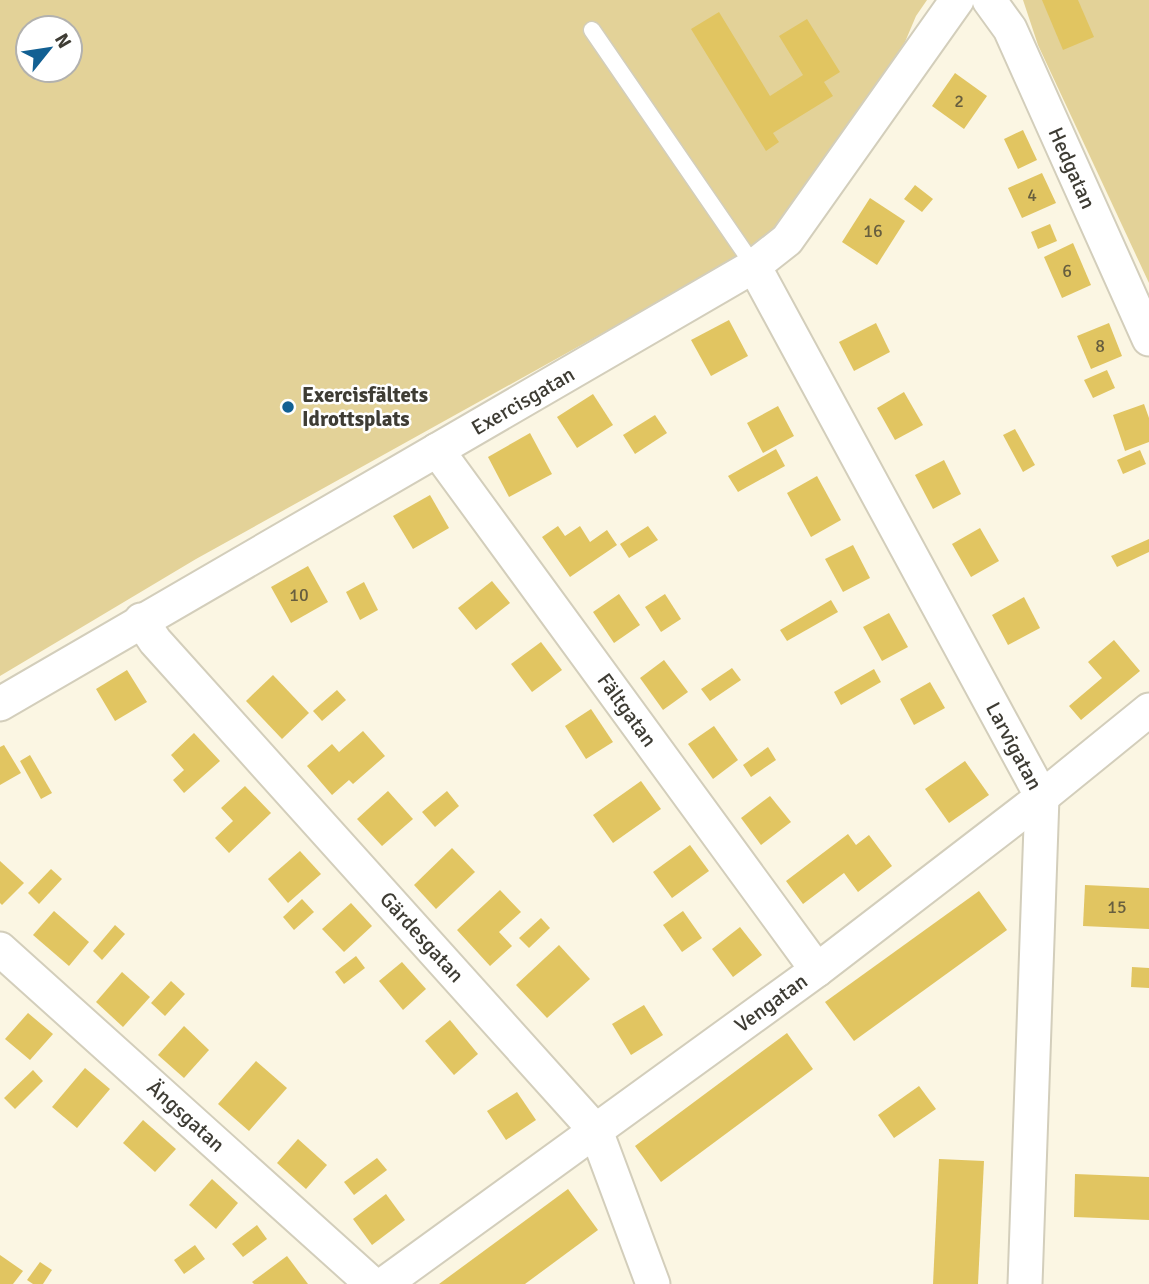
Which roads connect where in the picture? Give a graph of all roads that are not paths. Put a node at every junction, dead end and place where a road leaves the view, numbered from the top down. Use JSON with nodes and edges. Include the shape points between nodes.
{"nodes":[{"id":1,"x":957,"y":0,"type":"edge"},
{"id":2,"x":989,"y":0,"type":"edge"},
{"id":3,"x":592,"y":30,"type":"dead end"},
{"id":4,"x":754,"y":266,"type":"junction"},
{"id":5,"x":1149,"y":339,"type":"edge"},
{"id":6,"x":437,"y":450,"type":"junction"},
{"id":7,"x":141,"y":620,"type":"junction"},
{"id":8,"x":0,"y":704,"type":"edge"},
{"id":9,"x":1149,"y":709,"type":"edge"},
{"id":10,"x":1042,"y":797,"type":"junction"},
{"id":11,"x":0,"y":949,"type":"edge"},
{"id":12,"x":817,"y":970,"type":"junction"},
{"id":13,"x":596,"y":1131,"type":"junction"},
{"id":14,"x":372,"y":1284,"type":"edge"},
{"id":15,"x":384,"y":1284,"type":"edge"},
{"id":16,"x":653,"y":1284,"type":"edge"},
{"id":17,"x":1025,"y":1284,"type":"edge"}],
"edges":[{"from":1,"to":4,"type":"street","name":"Exercisgatan","via":[[787,240]]},
{"from":2,"to":5,"type":"street","name":"Hedgatan","via":[[1010,29]]},
{"from":3,"to":4,"type":"lane"},
{"from":4,"to":6,"type":"street","name":"Exercisgatan"},
{"from":4,"to":10,"type":"street","name":"Larvigatan"},
{"from":6,"to":7,"type":"street","name":"Exercisgatan"},
{"from":6,"to":12,"type":"street","name":"Fältgatan"},
{"from":7,"to":8,"type":"street","name":"Exercisgatan"},
{"from":7,"to":13,"type":"street","name":"Gärdesgatan","via":[[155,641]]},
{"from":9,"to":10,"type":"street","name":"Vengatan"},
{"from":10,"to":12,"type":"street","name":"Vengatan"},
{"from":10,"to":17,"type":"street","name":"Larvigatan"},
{"from":11,"to":14,"type":"street","name":"Ängsgatan"},
{"from":12,"to":13,"type":"street","name":"Vengatan"},
{"from":13,"to":15,"type":"street","name":"Vengatan"},
{"from":13,"to":16,"type":"street","name":"Gärdesgatan"}]}
